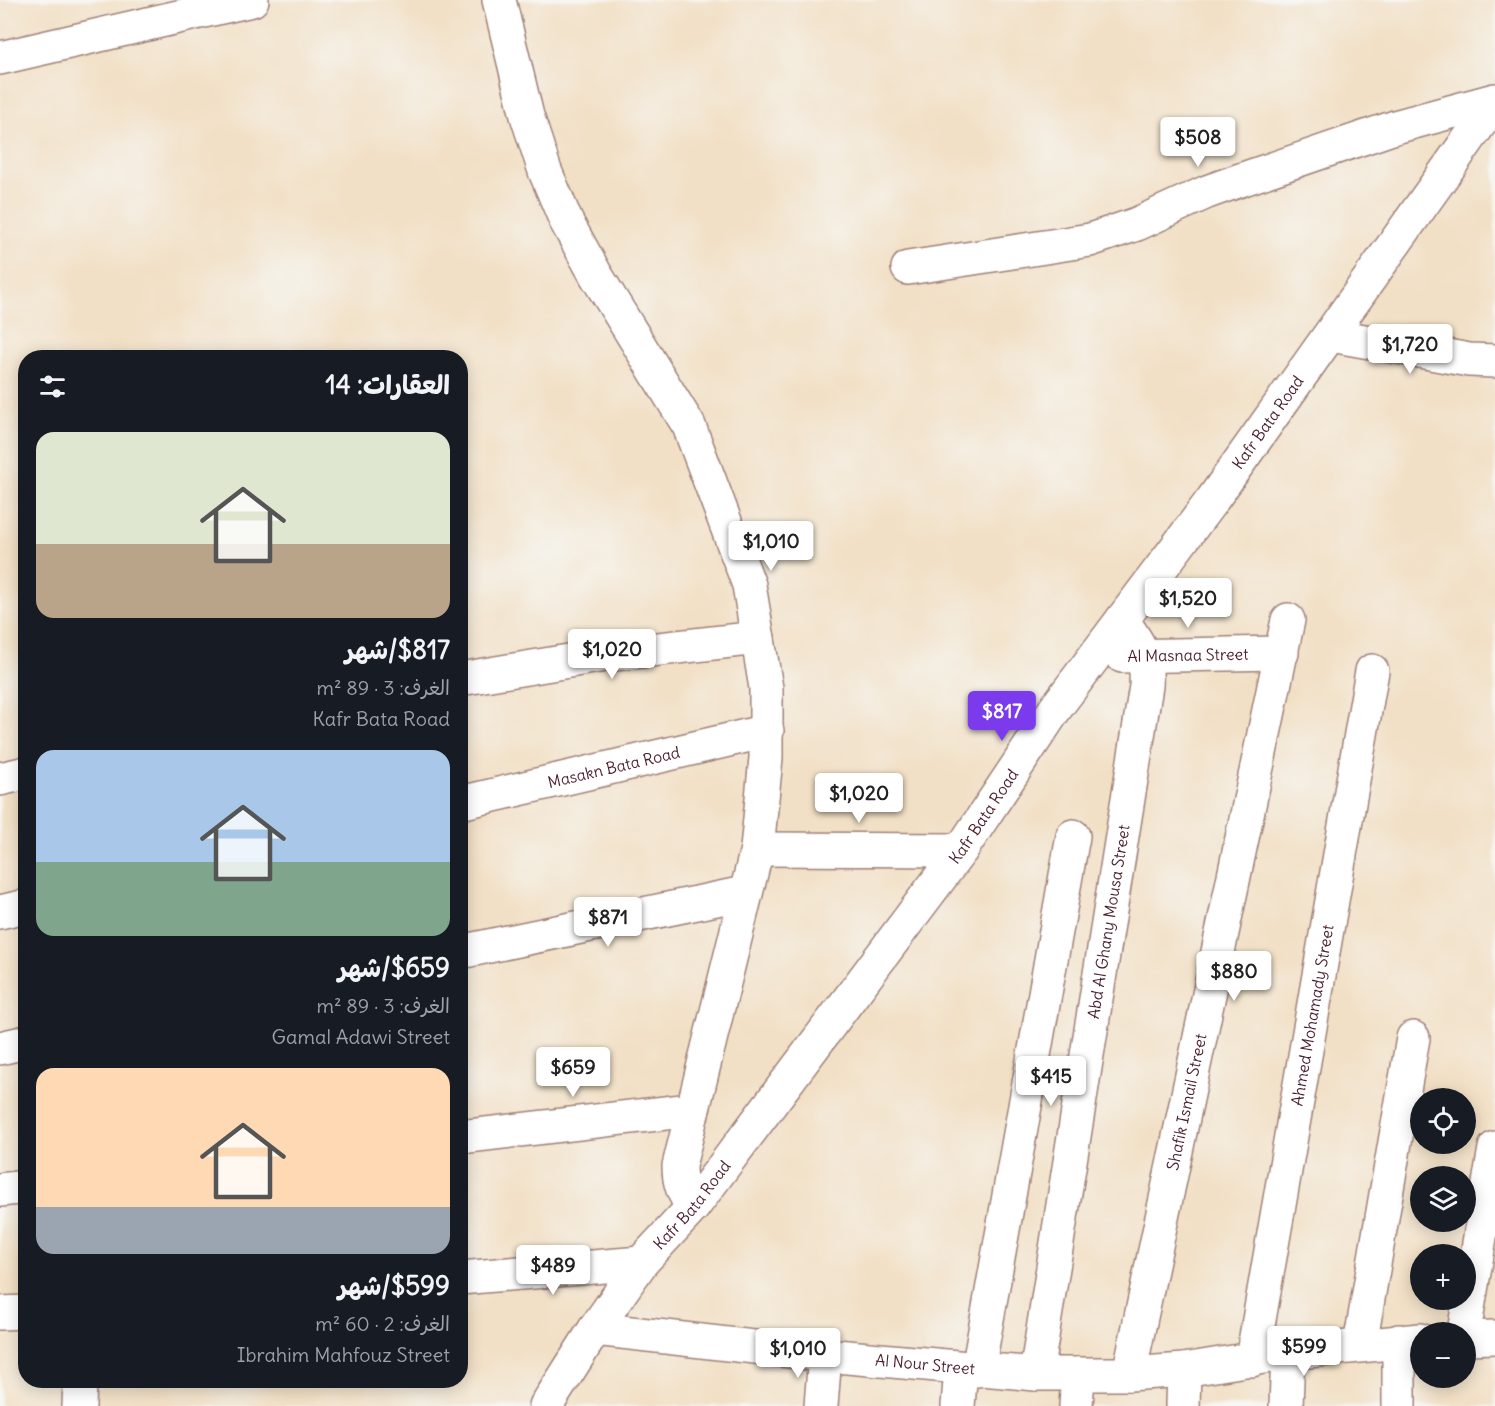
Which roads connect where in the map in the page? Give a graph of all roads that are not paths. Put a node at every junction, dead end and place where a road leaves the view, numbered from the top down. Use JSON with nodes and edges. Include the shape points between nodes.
{"nodes":[{"id":1,"x":252,"y":0,"type":"edge"},
{"id":2,"x":499,"y":0,"type":"edge"},
{"id":3,"x":0,"y":58,"type":"edge"},
{"id":4,"x":1495,"y":101,"type":"edge"},
{"id":5,"x":908,"y":268,"type":"dead end"},
{"id":6,"x":1331,"y":335,"type":"junction"},
{"id":7,"x":1495,"y":361,"type":"edge"},
{"id":8,"x":1122,"y":620,"type":"junction"},
{"id":9,"x":1288,"y":620,"type":"dead end"},
{"id":10,"x":758,"y":638,"type":"junction"},
{"id":11,"x":1282,"y":653,"type":"junction"},
{"id":12,"x":1095,"y":656,"type":"junction"},
{"id":13,"x":1144,"y":656,"type":"junction"},
{"id":14,"x":1372,"y":671,"type":"dead end"},
{"id":15,"x":468,"y":678,"type":"edge"},
{"id":16,"x":767,"y":731,"type":"junction"},
{"id":17,"x":18,"y":775,"type":"edge"},
{"id":18,"x":0,"y":779,"type":"edge"},
{"id":19,"x":468,"y":801,"type":"edge"},
{"id":20,"x":1073,"y":836,"type":"dead end"},
{"id":21,"x":757,"y":849,"type":"junction"},
{"id":22,"x":961,"y":850,"type":"junction"},
{"id":23,"x":745,"y":893,"type":"junction"},
{"id":24,"x":18,"y":908,"type":"edge"},
{"id":25,"x":0,"y":912,"type":"edge"},
{"id":26,"x":468,"y":950,"type":"edge"},
{"id":27,"x":1413,"y":1038,"type":"dead end"},
{"id":28,"x":18,"y":1044,"type":"edge"},
{"id":29,"x":0,"y":1048,"type":"edge"},
{"id":30,"x":692,"y":1110,"type":"junction"},
{"id":31,"x":468,"y":1136,"type":"edge"},
{"id":32,"x":1495,"y":1148,"type":"edge"},
{"id":33,"x":18,"y":1188,"type":"edge"},
{"id":34,"x":0,"y":1190,"type":"edge"},
{"id":35,"x":693,"y":1207,"type":"junction"},
{"id":36,"x":640,"y":1263,"type":"junction"},
{"id":37,"x":468,"y":1277,"type":"edge"},
{"id":38,"x":18,"y":1312,"type":"edge"},
{"id":39,"x":0,"y":1313,"type":"edge"},
{"id":40,"x":1466,"y":1322,"type":"edge"},
{"id":41,"x":595,"y":1329,"type":"junction"},
{"id":42,"x":1495,"y":1337,"type":"edge"},
{"id":43,"x":1476,"y":1338,"type":"edge"},
{"id":44,"x":1410,"y":1340,"type":"edge"},
{"id":45,"x":1360,"y":1345,"type":"junction"},
{"id":46,"x":1288,"y":1353,"type":"junction"},
{"id":47,"x":825,"y":1355,"type":"junction"},
{"id":48,"x":1252,"y":1360,"type":"junction"},
{"id":49,"x":970,"y":1369,"type":"junction"},
{"id":50,"x":1184,"y":1370,"type":"junction"},
{"id":51,"x":1036,"y":1374,"type":"junction"},
{"id":52,"x":1078,"y":1374,"type":"junction"},
{"id":53,"x":1130,"y":1374,"type":"junction"},
{"id":54,"x":80,"y":1388,"type":"edge"},
{"id":55,"x":79,"y":1406,"type":"edge"},
{"id":56,"x":546,"y":1406,"type":"edge"},
{"id":57,"x":821,"y":1406,"type":"edge"},
{"id":58,"x":958,"y":1406,"type":"edge"},
{"id":59,"x":1076,"y":1406,"type":"edge"},
{"id":60,"x":1183,"y":1406,"type":"edge"},
{"id":61,"x":1286,"y":1406,"type":"edge"},
{"id":62,"x":1399,"y":1406,"type":"edge"}],
"edges":[{"from":1,"to":3,"type":"street"},
{"from":2,"to":10,"type":"street","via":[[527,117],[545,171],[566,221],[596,275],[689,426],[748,585]]},
{"from":4,"to":5,"type":"street","via":[[1403,125],[1246,178],[1090,240]]},
{"from":4,"to":6,"type":"street","name":"Kafr Bata Road"},
{"from":6,"to":7,"type":"street","via":[[1469,360]]},
{"from":6,"to":8,"type":"street","name":"Kafr Bata Road"},
{"from":8,"to":12,"type":"street","name":"Kafr Bata Road"},
{"from":8,"to":13,"type":"street","name":"Abd Al Ghany Mousa Street"},
{"from":9,"to":11,"type":"street","name":"Shafik Ismail Street"},
{"from":10,"to":15,"type":"street","via":[[605,655]]},
{"from":10,"to":16,"type":"street","via":[[766,688]]},
{"from":11,"to":13,"type":"street","name":"Al Masnaa Street"},
{"from":11,"to":53,"type":"street","name":"Shafik Ismail Street"},
{"from":12,"to":13,"type":"street","name":"Al Masnaa Street"},
{"from":12,"to":22,"type":"street","name":"Kafr Bata Road"},
{"from":13,"to":51,"type":"street","name":"Abd Al Ghany Mousa Street","via":[[1146,686]]},
{"from":14,"to":48,"type":"street","name":"Ahmed Mohamady Street"},
{"from":16,"to":19,"type":"street","name":"Masakn Bata Road"},
{"from":16,"to":21,"type":"street"},
{"from":17,"to":18,"type":"street"},
{"from":20,"to":49,"type":"street"},
{"from":21,"to":22,"type":"street"},
{"from":21,"to":23,"type":"street"},
{"from":22,"to":35,"type":"street","name":"Kafr Bata Road"},
{"from":23,"to":26,"type":"street"},
{"from":23,"to":30,"type":"street"},
{"from":24,"to":25,"type":"street"},
{"from":27,"to":45,"type":"street"},
{"from":28,"to":29,"type":"street"},
{"from":30,"to":31,"type":"street"},
{"from":30,"to":35,"type":"street","via":[[679,1179]]},
{"from":32,"to":40,"type":"street"},
{"from":33,"to":34,"type":"street"},
{"from":35,"to":36,"type":"street","name":"Kafr Bata Road"},
{"from":36,"to":37,"type":"street"},
{"from":36,"to":41,"type":"street","name":"Kafr Bata Road"},
{"from":38,"to":39,"type":"street"},
{"from":41,"to":47,"type":"street","name":"Al Nour Street"},
{"from":41,"to":56,"type":"street","name":"Kafr Bata Road"},
{"from":42,"to":43,"type":"street"},
{"from":44,"to":45,"type":"street","name":"Al Nour Street"},
{"from":44,"to":62,"type":"street"},
{"from":45,"to":46,"type":"street","name":"Al Nour Street"},
{"from":46,"to":48,"type":"street","name":"Al Nour Street"},
{"from":46,"to":61,"type":"street"},
{"from":47,"to":49,"type":"street","name":"Al Nour Street"},
{"from":47,"to":57,"type":"street"},
{"from":48,"to":50,"type":"street","name":"Al Nour Street"},
{"from":49,"to":51,"type":"street","name":"Al Nour Street"},
{"from":49,"to":58,"type":"street"},
{"from":50,"to":53,"type":"street","name":"Al Nour Street"},
{"from":50,"to":60,"type":"street"},
{"from":51,"to":52,"type":"street","name":"Al Nour Street"},
{"from":52,"to":53,"type":"street","name":"Al Nour Street"},
{"from":52,"to":59,"type":"street"},
{"from":54,"to":55,"type":"street"}]}
